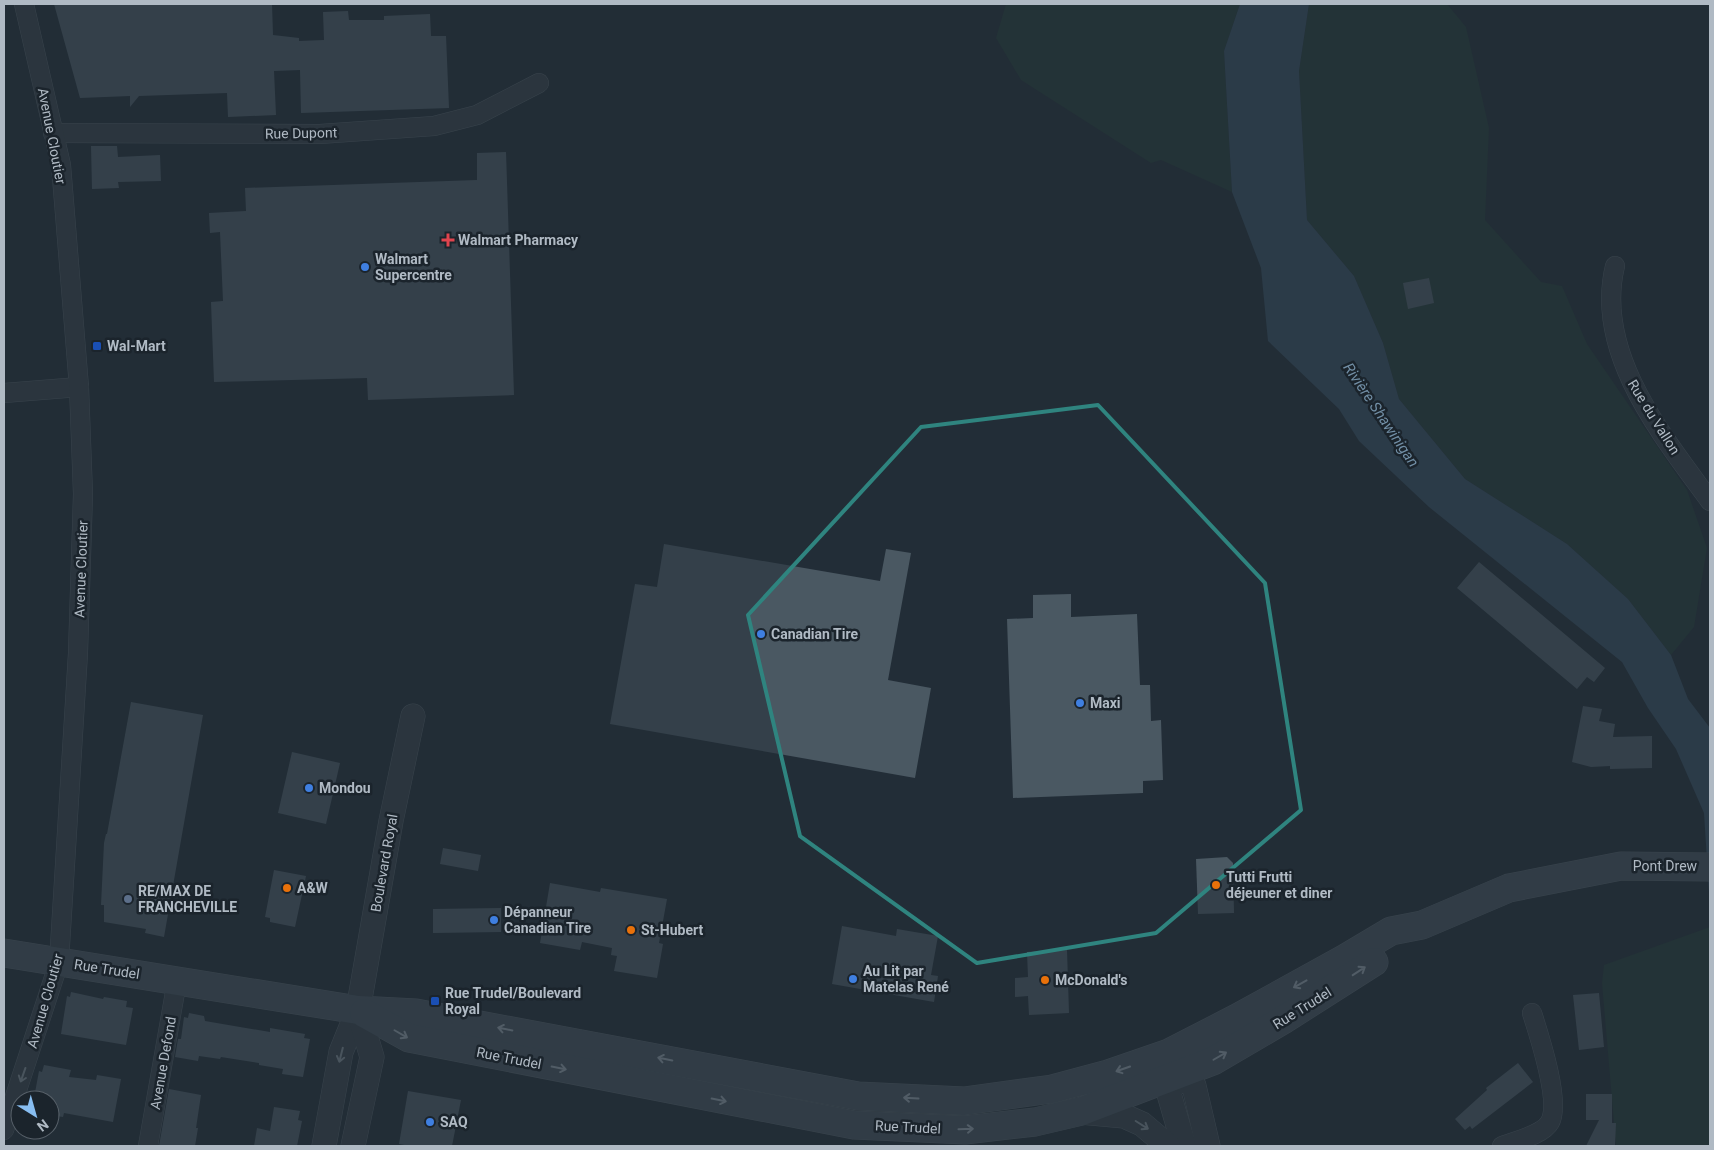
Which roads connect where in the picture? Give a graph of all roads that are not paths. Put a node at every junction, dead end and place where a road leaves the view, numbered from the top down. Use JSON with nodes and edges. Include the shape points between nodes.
{"nodes":[{"id":1,"x":24,"y":4,"type":"edge"},
{"id":2,"x":538,"y":83,"type":"dead end"},
{"id":3,"x":53,"y":133,"type":"junction"},
{"id":4,"x":1615,"y":266,"type":"dead end"},
{"id":5,"x":79,"y":387,"type":"junction"},
{"id":6,"x":4,"y":393,"type":"edge"},
{"id":7,"x":1710,"y":501,"type":"edge"},
{"id":8,"x":413,"y":716,"type":"dead end"},
{"id":9,"x":1620,"y":866,"type":"joint"},
{"id":10,"x":1710,"y":867,"type":"edge"},
{"id":11,"x":4,"y":953,"type":"edge"},
{"id":12,"x":59,"y":962,"type":"junction"},
{"id":13,"x":177,"y":980,"type":"junction"},
{"id":14,"x":358,"y":1010,"type":"junction"},
{"id":15,"x":1532,"y":1013,"type":"dead end"},
{"id":16,"x":1172,"y":1064,"type":"junction"},
{"id":17,"x":1078,"y":1112,"type":"junction"},
{"id":18,"x":4,"y":1130,"type":"edge"},
{"id":19,"x":148,"y":1146,"type":"edge"},
{"id":20,"x":324,"y":1146,"type":"edge"},
{"id":21,"x":353,"y":1146,"type":"edge"},
{"id":22,"x":1168,"y":1146,"type":"edge"},
{"id":23,"x":1184,"y":1146,"type":"edge"},
{"id":24,"x":1208,"y":1146,"type":"edge"},
{"id":25,"x":1502,"y":1146,"type":"edge"}],
"edges":[{"from":1,"to":3,"type":"street","name":"Avenue Cloutier"},
{"from":2,"to":3,"type":"street","name":"Rue Dupont","via":[[477,116],[434,126],[320,134]]},
{"from":3,"to":5,"type":"street","name":"Avenue Cloutier","via":[[61,164]]},
{"from":4,"to":7,"type":"street","name":"Rue du Vallon","via":[[1610,292],[1611,318],[1628,374],[1648,410]]},
{"from":5,"to":6,"type":"street"},
{"from":5,"to":12,"type":"street","name":"Avenue Cloutier","via":[[83,494],[78,643]]},
{"from":8,"to":14,"type":"street","name":"Boulevard Royal"},
{"from":9,"to":10,"type":"main road","name":"Pont Drew"},
{"from":9,"to":16,"type":"main road","name":"Rue Trudel","via":[[1510,888],[1422,926],[1387,954],[1212,1061]]},
{"from":11,"to":12,"type":"main road","name":"Rue Trudel"},
{"from":12,"to":13,"type":"main road","name":"Rue Trudel"},
{"from":12,"to":18,"type":"street","name":"Avenue Cloutier","one_way":true},
{"from":13,"to":14,"type":"main road","name":"Rue Trudel"},
{"from":13,"to":19,"type":"street","name":"Avenue Defond"},
{"from":16,"to":14,"type":"main road","name":"Rue Trudel","one_way":true,"via":[[1108,1074],[1052,1088],[964,1100],[858,1096],[416,1012]]},
{"from":14,"to":17,"type":"main road","name":"Rue Trudel","one_way":true,"via":[[409,1038],[854,1125],[965,1130],[1035,1122]]},
{"from":14,"to":20,"type":"street","name":"Boulevard Royal","one_way":true,"via":[[341,1052]]},
{"from":14,"to":21,"type":"street","name":"Boulevard Royal","via":[[372,1057]]},
{"from":15,"to":25,"type":"street","via":[[1546,1054],[1554,1108],[1550,1123],[1539,1132]]},
{"from":16,"to":17,"type":"main road","name":"Rue Trudel"},
{"from":16,"to":23,"type":"street","via":[[1169,1094]]},
{"from":16,"to":24,"type":"street","via":[[1194,1086]]},
{"from":17,"to":22,"type":"street","one_way":true,"via":[[1124,1116],[1142,1124]]}]}
